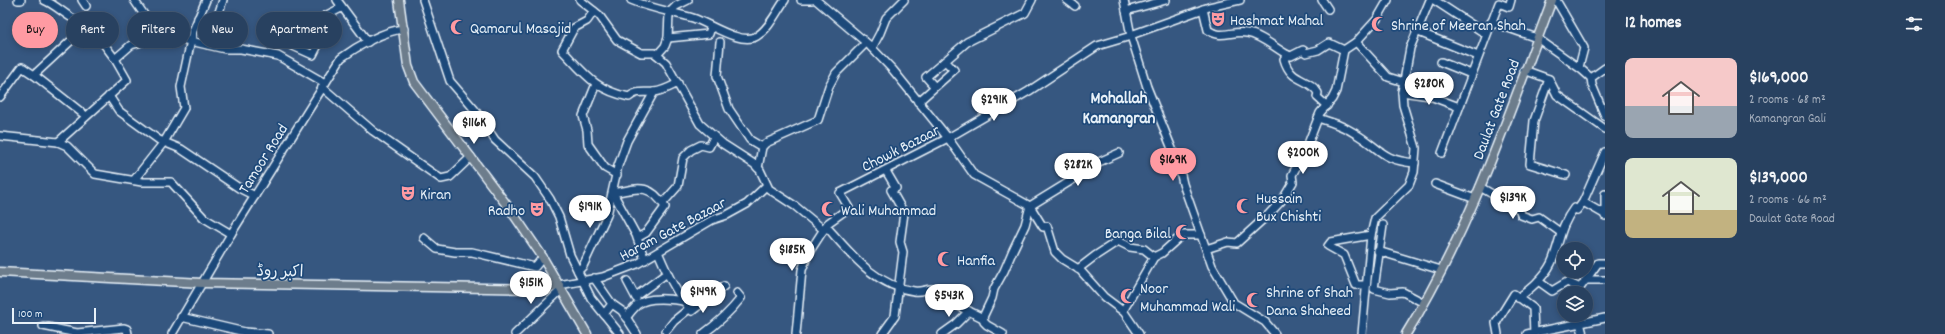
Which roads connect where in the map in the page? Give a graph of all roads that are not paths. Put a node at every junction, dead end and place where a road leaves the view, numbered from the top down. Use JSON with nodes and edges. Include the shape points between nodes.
{"nodes":[{"id":1,"x":44,"y":0,"type":"edge"},
{"id":2,"x":134,"y":0,"type":"edge"},
{"id":3,"x":206,"y":0,"type":"edge"},
{"id":4,"x":223,"y":0,"type":"edge"},
{"id":5,"x":337,"y":0,"type":"edge"},
{"id":6,"x":399,"y":0,"type":"edge"},
{"id":7,"x":423,"y":0,"type":"edge"},
{"id":8,"x":580,"y":0,"type":"edge"},
{"id":9,"x":631,"y":0,"type":"edge"},
{"id":10,"x":688,"y":0,"type":"edge"},
{"id":11,"x":785,"y":0,"type":"edge"},
{"id":12,"x":801,"y":0,"type":"edge"},
{"id":13,"x":812,"y":0,"type":"edge"},
{"id":14,"x":816,"y":0,"type":"edge"},
{"id":15,"x":904,"y":0,"type":"edge"},
{"id":16,"x":1032,"y":0,"type":"edge"},
{"id":17,"x":1067,"y":0,"type":"edge"},
{"id":18,"x":1124,"y":0,"type":"edge"},
{"id":19,"x":1166,"y":0,"type":"edge"},
{"id":20,"x":1240,"y":0,"type":"edge"},
{"id":21,"x":1322,"y":0,"type":"edge"},
{"id":22,"x":1388,"y":0,"type":"edge"},
{"id":23,"x":1430,"y":0,"type":"edge"},
{"id":24,"x":1434,"y":0,"type":"edge"},
{"id":25,"x":1511,"y":0,"type":"edge"},
{"id":26,"x":1552,"y":0,"type":"edge"},
{"id":27,"x":1556,"y":0,"type":"edge"},
{"id":28,"x":1211,"y":3,"type":"edge"},
{"id":29,"x":1076,"y":6,"type":"dead end"},
{"id":30,"x":342,"y":8,"type":"junction"},
{"id":31,"x":1203,"y":9,"type":"junction"},
{"id":32,"x":1328,"y":9,"type":"dead end"},
{"id":33,"x":1126,"y":10,"type":"junction"},
{"id":34,"x":594,"y":11,"type":"junction"},
{"id":35,"x":142,"y":12,"type":"edge"},
{"id":36,"x":201,"y":12,"type":"edge"},
{"id":37,"x":219,"y":12,"type":"edge"},
{"id":38,"x":334,"y":12,"type":"edge"},
{"id":39,"x":66,"y":13,"type":"edge"},
{"id":40,"x":669,"y":13,"type":"junction"},
{"id":41,"x":198,"y":18,"type":"edge"},
{"id":42,"x":1491,"y":22,"type":"junction"},
{"id":43,"x":712,"y":27,"type":"junction"},
{"id":44,"x":404,"y":29,"type":"junction"},
{"id":45,"x":1416,"y":31,"type":"junction"},
{"id":46,"x":1486,"y":34,"type":"junction"},
{"id":47,"x":1131,"y":35,"type":"junction"},
{"id":48,"x":668,"y":38,"type":"junction"},
{"id":49,"x":1537,"y":38,"type":"junction"},
{"id":50,"x":191,"y":41,"type":"junction"},
{"id":51,"x":368,"y":42,"type":"junction"},
{"id":52,"x":720,"y":42,"type":"dead end"},
{"id":53,"x":1356,"y":42,"type":"junction"},
{"id":54,"x":198,"y":43,"type":"edge"},
{"id":55,"x":66,"y":45,"type":"edge"},
{"id":56,"x":869,"y":45,"type":"junction"},
{"id":57,"x":107,"y":48,"type":"edge"},
{"id":58,"x":128,"y":48,"type":"edge"},
{"id":59,"x":221,"y":48,"type":"edge"},
{"id":60,"x":297,"y":48,"type":"edge"},
{"id":61,"x":316,"y":48,"type":"edge"},
{"id":62,"x":1344,"y":50,"type":"junction"},
{"id":63,"x":657,"y":55,"type":"junction"},
{"id":64,"x":1288,"y":55,"type":"junction"},
{"id":65,"x":1478,"y":56,"type":"junction"},
{"id":66,"x":115,"y":59,"type":"junction"},
{"id":67,"x":945,"y":61,"type":"junction"},
{"id":68,"x":1441,"y":62,"type":"dead end"},
{"id":69,"x":1579,"y":68,"type":"junction"},
{"id":70,"x":1605,"y":68,"type":"edge"},
{"id":71,"x":1524,"y":70,"type":"junction"},
{"id":72,"x":1471,"y":74,"type":"junction"},
{"id":73,"x":34,"y":75,"type":"junction"},
{"id":74,"x":1591,"y":78,"type":"junction"},
{"id":75,"x":1549,"y":79,"type":"junction"},
{"id":76,"x":1404,"y":82,"type":"junction"},
{"id":77,"x":678,"y":83,"type":"junction"},
{"id":78,"x":596,"y":84,"type":"junction"},
{"id":79,"x":324,"y":85,"type":"junction"},
{"id":80,"x":934,"y":86,"type":"junction"},
{"id":81,"x":654,"y":92,"type":"junction"},
{"id":82,"x":1402,"y":92,"type":"junction"},
{"id":83,"x":109,"y":96,"type":"junction"},
{"id":84,"x":0,"y":97,"type":"edge"},
{"id":85,"x":918,"y":102,"type":"junction"},
{"id":86,"x":1327,"y":106,"type":"junction"},
{"id":87,"x":1459,"y":108,"type":"junction"},
{"id":88,"x":86,"y":116,"type":"junction"},
{"id":89,"x":1605,"y":116,"type":"edge"},
{"id":90,"x":1318,"y":118,"type":"junction"},
{"id":91,"x":1605,"y":129,"type":"edge"},
{"id":92,"x":0,"y":136,"type":"edge"},
{"id":93,"x":714,"y":137,"type":"junction"},
{"id":94,"x":948,"y":138,"type":"junction"},
{"id":95,"x":58,"y":142,"type":"junction"},
{"id":96,"x":164,"y":142,"type":"junction"},
{"id":97,"x":762,"y":147,"type":"junction"},
{"id":98,"x":1605,"y":152,"type":"edge"},
{"id":99,"x":1119,"y":153,"type":"dead end"},
{"id":100,"x":1442,"y":153,"type":"dead end"},
{"id":101,"x":471,"y":157,"type":"junction"},
{"id":102,"x":1416,"y":163,"type":"junction"},
{"id":103,"x":758,"y":168,"type":"junction"},
{"id":104,"x":886,"y":171,"type":"junction"},
{"id":105,"x":617,"y":175,"type":"junction"},
{"id":106,"x":1566,"y":175,"type":"dead end"},
{"id":107,"x":134,"y":180,"type":"junction"},
{"id":108,"x":1435,"y":184,"type":"dead end"},
{"id":109,"x":766,"y":186,"type":"junction"},
{"id":110,"x":1480,"y":187,"type":"junction"},
{"id":111,"x":613,"y":193,"type":"junction"},
{"id":112,"x":1605,"y":194,"type":"edge"},
{"id":113,"x":255,"y":196,"type":"junction"},
{"id":114,"x":1475,"y":199,"type":"junction"},
{"id":115,"x":1583,"y":202,"type":"junction"},
{"id":116,"x":663,"y":203,"type":"junction"},
{"id":117,"x":1030,"y":206,"type":"junction"},
{"id":118,"x":1605,"y":215,"type":"edge"},
{"id":119,"x":1383,"y":225,"type":"dead end"},
{"id":120,"x":826,"y":226,"type":"junction"},
{"id":121,"x":1560,"y":232,"type":"junction"},
{"id":122,"x":231,"y":234,"type":"junction"},
{"id":123,"x":1201,"y":235,"type":"junction"},
{"id":124,"x":1371,"y":235,"type":"junction"},
{"id":125,"x":424,"y":238,"type":"dead end"},
{"id":126,"x":637,"y":238,"type":"junction"},
{"id":127,"x":1206,"y":249,"type":"junction"},
{"id":128,"x":1378,"y":251,"type":"junction"},
{"id":129,"x":658,"y":252,"type":"junction"},
{"id":130,"x":543,"y":257,"type":"junction"},
{"id":131,"x":1154,"y":257,"type":"junction"},
{"id":132,"x":644,"y":260,"type":"junction"},
{"id":133,"x":1605,"y":263,"type":"edge"},
{"id":134,"x":1078,"y":269,"type":"junction"},
{"id":135,"x":1441,"y":270,"type":"junction"},
{"id":136,"x":578,"y":271,"type":"junction"},
{"id":137,"x":0,"y":272,"type":"edge"},
{"id":138,"x":666,"y":273,"type":"junction"},
{"id":139,"x":594,"y":278,"type":"junction"},
{"id":140,"x":1587,"y":280,"type":"junction"},
{"id":141,"x":1605,"y":280,"type":"edge"},
{"id":142,"x":583,"y":281,"type":"junction"},
{"id":143,"x":627,"y":281,"type":"dead end"},
{"id":144,"x":1538,"y":281,"type":"junction"},
{"id":145,"x":202,"y":283,"type":"junction"},
{"id":146,"x":1366,"y":285,"type":"junction"},
{"id":147,"x":724,"y":286,"type":"dead end"},
{"id":148,"x":560,"y":288,"type":"junction"},
{"id":149,"x":900,"y":288,"type":"junction"},
{"id":150,"x":736,"y":293,"type":"dead end"},
{"id":151,"x":636,"y":296,"type":"junction"},
{"id":152,"x":1518,"y":298,"type":"junction"},
{"id":153,"x":683,"y":301,"type":"junction"},
{"id":154,"x":1424,"y":303,"type":"junction"},
{"id":155,"x":612,"y":304,"type":"junction"},
{"id":156,"x":637,"y":304,"type":"junction"},
{"id":157,"x":690,"y":308,"type":"junction"},
{"id":158,"x":969,"y":311,"type":"junction"},
{"id":159,"x":1123,"y":311,"type":"junction"},
{"id":160,"x":604,"y":314,"type":"junction"},
{"id":161,"x":181,"y":317,"type":"junction"},
{"id":162,"x":626,"y":318,"type":"junction"},
{"id":163,"x":983,"y":318,"type":"junction"},
{"id":164,"x":1605,"y":318,"type":"edge"},
{"id":165,"x":1580,"y":323,"type":"junction"},
{"id":166,"x":43,"y":326,"type":"dead end"},
{"id":167,"x":666,"y":331,"type":"dead end"},
{"id":168,"x":128,"y":334,"type":"edge"},
{"id":169,"x":172,"y":334,"type":"edge"},
{"id":170,"x":268,"y":334,"type":"edge"},
{"id":171,"x":515,"y":334,"type":"edge"},
{"id":172,"x":587,"y":334,"type":"edge"},
{"id":173,"x":620,"y":334,"type":"edge"},
{"id":174,"x":637,"y":334,"type":"edge"},
{"id":175,"x":703,"y":334,"type":"edge"},
{"id":176,"x":796,"y":334,"type":"edge"},
{"id":177,"x":882,"y":334,"type":"edge"},
{"id":178,"x":942,"y":334,"type":"edge"},
{"id":179,"x":1003,"y":334,"type":"edge"},
{"id":180,"x":1139,"y":334,"type":"edge"},
{"id":181,"x":1275,"y":334,"type":"edge"},
{"id":182,"x":1362,"y":334,"type":"edge"},
{"id":183,"x":1406,"y":334,"type":"edge"},
{"id":184,"x":1498,"y":334,"type":"edge"},
{"id":185,"x":1532,"y":334,"type":"edge"},
{"id":186,"x":1583,"y":334,"type":"edge"}],
"edges":[{"from":1,"to":39,"type":"street"},
{"from":2,"to":35,"type":"street"},
{"from":3,"to":36,"type":"street"},
{"from":4,"to":37,"type":"street"},
{"from":5,"to":30,"type":"street"},
{"from":6,"to":44,"type":"main road"},
{"from":7,"to":136,"type":"street","via":[[450,80],[495,140],[535,177],[550,199],[559,216],[570,255]]},
{"from":8,"to":34,"type":"street"},
{"from":9,"to":40,"type":"street"},
{"from":10,"to":40,"type":"street"},
{"from":11,"to":43,"type":"street","via":[[765,29],[756,37],[749,39],[734,36]]},
{"from":12,"to":13,"type":"street"},
{"from":14,"to":56,"type":"street"},
{"from":15,"to":56,"type":"street","via":[[886,18],[880,33]]},
{"from":16,"to":67,"type":"street","via":[[1025,13],[967,42]]},
{"from":17,"to":29,"type":"street"},
{"from":18,"to":33,"type":"street"},
{"from":19,"to":33,"type":"street"},
{"from":20,"to":28,"type":"street","name":"Chowk Bazaar"},
{"from":21,"to":32,"type":"street"},
{"from":22,"to":53,"type":"street","via":[[1377,19]]},
{"from":23,"to":45,"type":"street"},
{"from":24,"to":46,"type":"street"},
{"from":25,"to":42,"type":"street","via":[[1509,7],[1499,3]]},
{"from":26,"to":49,"type":"main road","name":"Daulat Gate Road"},
{"from":27,"to":69,"type":"street","via":[[1584,48]]},
{"from":28,"to":31,"type":"street","name":"Chowk Bazaar"},
{"from":30,"to":38,"type":"street"},
{"from":30,"to":51,"type":"street"},
{"from":31,"to":47,"type":"street","name":"Chowk Bazaar"},
{"from":31,"to":64,"type":"street","via":[[1208,30],[1211,32],[1219,36],[1247,33],[1255,35]]},
{"from":33,"to":47,"type":"street"},
{"from":34,"to":63,"type":"street","via":[[617,40],[641,53]]},
{"from":34,"to":78,"type":"street","via":[[587,21],[574,28],[562,50]]},
{"from":40,"to":43,"type":"street","via":[[694,18]]},
{"from":40,"to":48,"type":"street"},
{"from":41,"to":50,"type":"street"},
{"from":42,"to":46,"type":"street"},
{"from":42,"to":49,"type":"street"},
{"from":43,"to":48,"type":"street","via":[[709,34]]},
{"from":44,"to":51,"type":"street","name":"Tamoor Road"},
{"from":44,"to":101,"type":"main road","via":[[408,66],[414,82]]},
{"from":45,"to":65,"type":"street"},
{"from":45,"to":76,"type":"street"},
{"from":46,"to":65,"type":"street"},
{"from":47,"to":94,"type":"street","name":"Chowk Bazaar","via":[[1097,46],[1029,91]]},
{"from":47,"to":123,"type":"street","via":[[1147,87],[1168,136]]},
{"from":48,"to":63,"type":"street"},
{"from":49,"to":69,"type":"street"},
{"from":49,"to":71,"type":"main road","name":"Daulat Gate Road"},
{"from":50,"to":54,"type":"street"},
{"from":50,"to":96,"type":"street","via":[[181,87],[184,108]]},
{"from":51,"to":79,"type":"street","name":"Tamoor Road","via":[[341,58]]},
{"from":52,"to":97,"type":"street","via":[[717,76],[729,109],[750,140]]},
{"from":53,"to":62,"type":"street"},
{"from":53,"to":76,"type":"street","via":[[1388,76]]},
{"from":55,"to":73,"type":"street"},
{"from":56,"to":85,"type":"street"},
{"from":56,"to":97,"type":"street","via":[[836,73],[818,120]]},
{"from":57,"to":66,"type":"street"},
{"from":58,"to":66,"type":"street"},
{"from":59,"to":79,"type":"street","via":[[278,56]]},
{"from":60,"to":61,"type":"street","via":[[313,55]]},
{"from":62,"to":64,"type":"street","via":[[1329,43],[1318,50],[1306,53],[1303,50]]},
{"from":62,"to":86,"type":"street","via":[[1336,91]]},
{"from":63,"to":77,"type":"street","via":[[666,63]]},
{"from":64,"to":86,"type":"street","via":[[1284,60],[1287,69],[1293,76],[1314,88],[1318,93],[1317,97]]},
{"from":65,"to":72,"type":"street"},
{"from":66,"to":83,"type":"street","via":[[127,80]]},
{"from":67,"to":80,"type":"street","via":[[926,77]]},
{"from":67,"to":80,"type":"street","via":[[954,70]]},
{"from":68,"to":72,"type":"street"},
{"from":69,"to":74,"type":"street"},
{"from":70,"to":74,"type":"street"},
{"from":71,"to":75,"type":"street"},
{"from":71,"to":110,"type":"main road","name":"Daulat Gate Road"},
{"from":72,"to":87,"type":"street"},
{"from":73,"to":84,"type":"street","via":[[22,68]]},
{"from":73,"to":88,"type":"street"},
{"from":74,"to":89,"type":"street"},
{"from":75,"to":91,"type":"street","via":[[1557,95]]},
{"from":75,"to":106,"type":"street","via":[[1534,121],[1530,164]]},
{"from":76,"to":82,"type":"street"},
{"from":77,"to":81,"type":"street"},
{"from":77,"to":93,"type":"street","via":[[693,114]]},
{"from":78,"to":81,"type":"street","via":[[604,90],[629,97],[639,92]]},
{"from":78,"to":105,"type":"street","via":[[583,116],[588,144],[605,168]]},
{"from":79,"to":101,"type":"street","via":[[373,131],[441,179],[450,177]]},
{"from":79,"to":113,"type":"street","name":"Tamoor Road"},
{"from":80,"to":85,"type":"street"},
{"from":81,"to":105,"type":"street","via":[[627,141]]},
{"from":82,"to":87,"type":"street","via":[[1430,96]]},
{"from":82,"to":102,"type":"street","via":[[1403,105],[1416,148]]},
{"from":83,"to":88,"type":"street"},
{"from":83,"to":96,"type":"street","via":[[119,111]]},
{"from":85,"to":94,"type":"street"},
{"from":86,"to":90,"type":"street"},
{"from":87,"to":100,"type":"street"},
{"from":88,"to":95,"type":"street"},
{"from":90,"to":102,"type":"street","via":[[1337,124],[1357,135],[1382,155]]},
{"from":90,"to":127,"type":"street","via":[[1306,150],[1292,175],[1293,182],[1283,199],[1237,243],[1228,242]]},
{"from":92,"to":95,"type":"street"},
{"from":93,"to":103,"type":"street"},
{"from":93,"to":116,"type":"street","via":[[709,147],[701,145],[691,150],[684,158],[678,186]]},
{"from":94,"to":104,"type":"street","name":"Chowk Bazaar"},
{"from":94,"to":117,"type":"street","via":[[974,175]]},
{"from":95,"to":107,"type":"street","via":[[67,146],[95,174]]},
{"from":96,"to":107,"type":"street"},
{"from":96,"to":113,"type":"street"},
{"from":97,"to":103,"type":"street"},
{"from":98,"to":115,"type":"street"},
{"from":99,"to":117,"type":"street","via":[[1090,166],[1082,174]]},
{"from":101,"to":130,"type":"main road"},
{"from":102,"to":124,"type":"street","via":[[1409,185],[1376,215]]},
{"from":103,"to":109,"type":"street"},
{"from":104,"to":120,"type":"street","name":"Chowk Bazaar","via":[[840,193],[849,208]]},
{"from":104,"to":149,"type":"street","via":[[896,188],[891,190],[904,213],[900,242],[903,252]]},
{"from":105,"to":111,"type":"street"},
{"from":107,"to":122,"type":"street","via":[[170,182],[204,218]]},
{"from":108,"to":114,"type":"street"},
{"from":109,"to":120,"type":"street"},
{"from":109,"to":129,"type":"street","name":"Haram Gate Bazaar","via":[[747,204],[712,220]]},
{"from":110,"to":114,"type":"main road","name":"Daulat Gate Road"},
{"from":110,"to":121,"type":"street","via":[[1520,210],[1521,214],[1532,219],[1539,217]]},
{"from":111,"to":116,"type":"street","via":[[638,188],[655,193]]},
{"from":111,"to":126,"type":"street"},
{"from":111,"to":136,"type":"street","via":[[607,216],[583,266]]},
{"from":112,"to":118,"type":"street"},
{"from":113,"to":122,"type":"street","name":"Tamoor Road"},
{"from":114,"to":135,"type":"main road","name":"Daulat Gate Road"},
{"from":115,"to":118,"type":"street"},
{"from":115,"to":121,"type":"street","via":[[1577,210],[1574,208]]},
{"from":116,"to":126,"type":"street","via":[[665,207],[646,233]]},
{"from":117,"to":134,"type":"street","via":[[1043,227],[1047,226],[1055,252]]},
{"from":117,"to":163,"type":"street","via":[[1025,225]]},
{"from":119,"to":128,"type":"street"},
{"from":120,"to":149,"type":"street","via":[[872,273],[888,284]]},
{"from":120,"to":176,"type":"street","via":[[808,254],[802,270]]},
{"from":121,"to":144,"type":"street","via":[[1553,258]]},
{"from":122,"to":145,"type":"street","name":"Tamoor Road"},
{"from":123,"to":127,"type":"street"},
{"from":123,"to":131,"type":"street","via":[[1182,235]]},
{"from":124,"to":146,"type":"street"},
{"from":124,"to":146,"type":"street","via":[[1330,242],[1328,246],[1344,255],[1356,285]]},
{"from":125,"to":130,"type":"street","via":[[437,249],[472,252],[535,267]]},
{"from":126,"to":132,"type":"street"},
{"from":127,"to":181,"type":"street","via":[[1219,281],[1234,303],[1265,322]]},
{"from":128,"to":135,"type":"street"},
{"from":128,"to":154,"type":"street","via":[[1374,288],[1390,293],[1403,292]]},
{"from":129,"to":132,"type":"street","name":"Haram Gate Bazaar"},
{"from":129,"to":138,"type":"street"},
{"from":130,"to":148,"type":"main road"},
{"from":131,"to":134,"type":"street","via":[[1144,249],[1130,247],[1118,241]]},
{"from":131,"to":159,"type":"street"},
{"from":132,"to":139,"type":"street","name":"Haram Gate Bazaar"},
{"from":133,"to":140,"type":"street","via":[[1598,263]]},
{"from":134,"to":159,"type":"street","via":[[1104,297]]},
{"from":135,"to":154,"type":"main road","name":"Daulat Gate Road"},
{"from":136,"to":142,"type":"street"},
{"from":137,"to":145,"type":"main road","name":"اکبر روڈ"},
{"from":138,"to":151,"type":"street"},
{"from":138,"to":153,"type":"street"},
{"from":139,"to":142,"type":"street","name":"Haram Gate Bazaar"},
{"from":139,"to":155,"type":"street"},
{"from":140,"to":141,"type":"street"},
{"from":140,"to":144,"type":"street","via":[[1580,288],[1567,282],[1552,291]]},
{"from":142,"to":148,"type":"street","name":"Haram Gate Bazaar"},
{"from":142,"to":160,"type":"street","via":[[590,298]]},
{"from":143,"to":151,"type":"street"},
{"from":144,"to":152,"type":"street"},
{"from":145,"to":148,"type":"main road","name":"اکبر روڈ"},
{"from":145,"to":161,"type":"street","name":"Tamoor Road"},
{"from":146,"to":182,"type":"street"},
{"from":147,"to":157,"type":"street","via":[[692,311]]},
{"from":148,"to":171,"type":"street"},
{"from":148,"to":172,"type":"main road"},
{"from":149,"to":158,"type":"street","via":[[920,292],[932,290]]},
{"from":149,"to":177,"type":"street","via":[[895,316]]},
{"from":150,"to":175,"type":"street","via":[[741,298],[729,313]]},
{"from":151,"to":156,"type":"street"},
{"from":152,"to":184,"type":"street","via":[[1514,294],[1496,323]]},
{"from":152,"to":185,"type":"street","via":[[1533,308]]},
{"from":153,"to":156,"type":"street","via":[[660,299]]},
{"from":153,"to":157,"type":"street"},
{"from":154,"to":183,"type":"main road","name":"Daulat Gate Road"},
{"from":155,"to":160,"type":"street"},
{"from":155,"to":162,"type":"street","via":[[622,311]]},
{"from":156,"to":162,"type":"street"},
{"from":157,"to":167,"type":"street"},
{"from":158,"to":163,"type":"street"},
{"from":158,"to":178,"type":"street"},
{"from":159,"to":180,"type":"street"},
{"from":160,"to":173,"type":"street"},
{"from":161,"to":169,"type":"street","name":"Tamoor Road"},
{"from":161,"to":170,"type":"street","via":[[245,332]]},
{"from":162,"to":174,"type":"street"},
{"from":163,"to":179,"type":"street","via":[[987,325]]},
{"from":164,"to":165,"type":"street"},
{"from":165,"to":185,"type":"street"},
{"from":165,"to":186,"type":"street"},
{"from":166,"to":168,"type":"street","via":[[77,333],[124,328]]}]}
